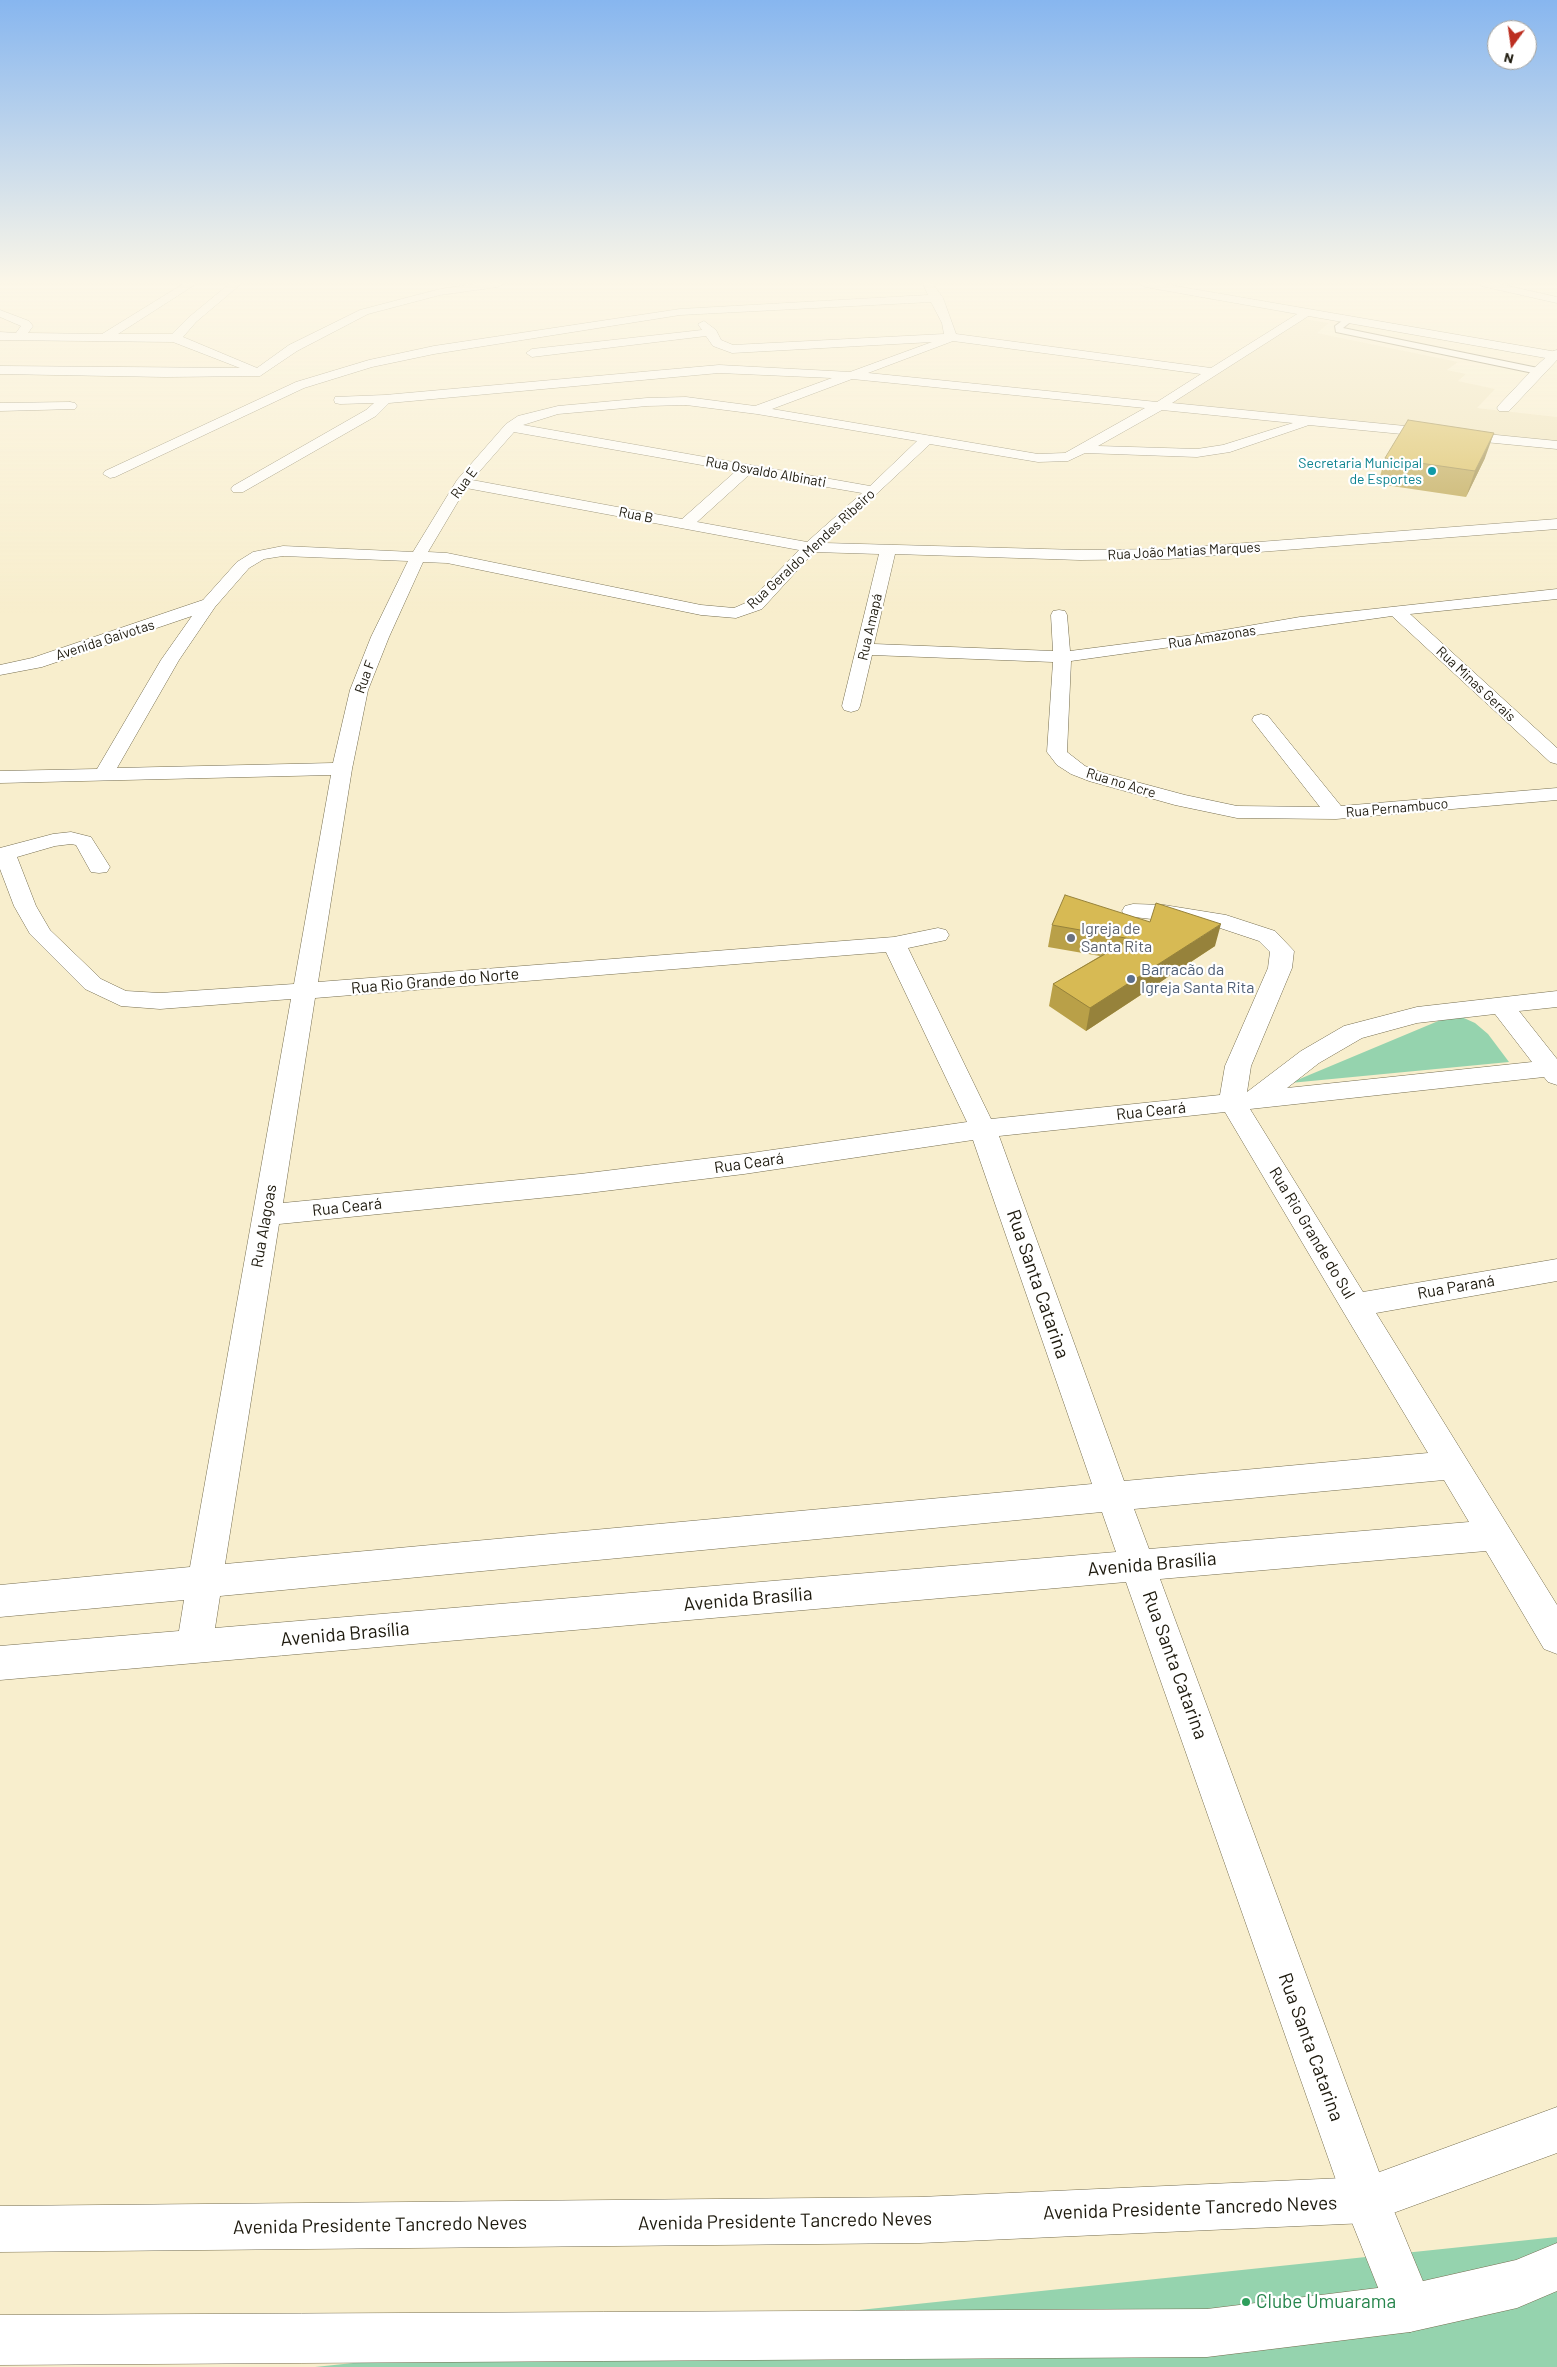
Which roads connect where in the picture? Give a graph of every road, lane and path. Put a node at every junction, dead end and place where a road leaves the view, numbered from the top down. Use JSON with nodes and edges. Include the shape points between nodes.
{"nodes":[{"id":1,"x":280,"y":394,"type":"edge"},
{"id":2,"x":445,"y":394,"type":"edge"},
{"id":3,"x":797,"y":394,"type":"edge"},
{"id":4,"x":1043,"y":394,"type":"edge"},
{"id":5,"x":1178,"y":394,"type":"edge"},
{"id":6,"x":1516,"y":394,"type":"edge"},
{"id":7,"x":385,"y":400,"type":"junction"},
{"id":8,"x":70,"y":406,"type":"dead end"},
{"id":9,"x":1159,"y":406,"type":"junction"},
{"id":10,"x":0,"y":407,"type":"edge"},
{"id":11,"x":1504,"y":408,"type":"dead end"},
{"id":12,"x":757,"y":410,"type":"junction"},
{"id":13,"x":371,"y":413,"type":"junction"},
{"id":14,"x":1312,"y":421,"type":"junction"},
{"id":15,"x":511,"y":427,"type":"junction"},
{"id":16,"x":928,"y":438,"type":"junction"},
{"id":17,"x":1557,"y":446,"type":"edge"},
{"id":18,"x":1082,"y":449,"type":"junction"},
{"id":19,"x":747,"y":469,"type":"junction"},
{"id":20,"x":110,"y":474,"type":"dead end"},
{"id":21,"x":462,"y":483,"type":"junction"},
{"id":22,"x":238,"y":488,"type":"dead end"},
{"id":23,"x":873,"y":491,"type":"junction"},
{"id":24,"x":684,"y":524,"type":"junction"},
{"id":25,"x":1557,"y":524,"type":"edge"},
{"id":26,"x":810,"y":547,"type":"junction"},
{"id":27,"x":888,"y":548,"type":"junction"},
{"id":28,"x":418,"y":556,"type":"junction"},
{"id":29,"x":1557,"y":594,"type":"edge"},
{"id":30,"x":209,"y":604,"type":"junction"},
{"id":31,"x":1396,"y":610,"type":"junction"},
{"id":32,"x":1059,"y":615,"type":"dead end"},
{"id":33,"x":865,"y":649,"type":"junction"},
{"id":34,"x":1062,"y":657,"type":"junction"},
{"id":35,"x":0,"y":670,"type":"edge"},
{"id":36,"x":851,"y":706,"type":"dead end"},
{"id":37,"x":1261,"y":720,"type":"dead end"},
{"id":38,"x":1557,"y":758,"type":"edge"},
{"id":39,"x":342,"y":770,"type":"junction"},
{"id":40,"x":103,"y":776,"type":"junction"},
{"id":41,"x":0,"y":777,"type":"edge"},
{"id":42,"x":1557,"y":794,"type":"edge"},
{"id":43,"x":336,"y":806,"type":"joint"},
{"id":44,"x":1238,"y":812,"type":"joint"},
{"id":45,"x":1336,"y":814,"type":"junction"},
{"id":46,"x":2,"y":854,"type":"edge"},
{"id":47,"x":99,"y":867,"type":"dead end"},
{"id":48,"x":1133,"y":911,"type":"dead end"},
{"id":49,"x":938,"y":935,"type":"dead end"},
{"id":50,"x":894,"y":944,"type":"junction"},
{"id":51,"x":304,"y":991,"type":"junction"},
{"id":52,"x":1557,"y":999,"type":"edge"},
{"id":53,"x":1502,"y":1006,"type":"junction"},
{"id":54,"x":1554,"y":1072,"type":"edge"},
{"id":55,"x":1243,"y":1101,"type":"junction"},
{"id":56,"x":983,"y":1129,"type":"junction"},
{"id":57,"x":265,"y":1215,"type":"junction"},
{"id":58,"x":1557,"y":1270,"type":"edge"},
{"id":59,"x":1355,"y":1305,"type":"junction"},
{"id":60,"x":1453,"y":1464,"type":"junction"},
{"id":61,"x":1112,"y":1497,"type":"junction"},
{"id":62,"x":1496,"y":1535,"type":"junction"},
{"id":63,"x":1139,"y":1566,"type":"junction"},
{"id":64,"x":205,"y":1582,"type":"junction"},
{"id":65,"x":1546,"y":1599,"type":"edge"},
{"id":66,"x":0,"y":1601,"type":"edge"},
{"id":67,"x":1557,"y":1637,"type":"edge"},
{"id":68,"x":194,"y":1646,"type":"junction"},
{"id":69,"x":0,"y":1663,"type":"edge"},
{"id":70,"x":1557,"y":2130,"type":"edge"},
{"id":71,"x":1366,"y":2200,"type":"junction"},
{"id":72,"x":0,"y":2229,"type":"edge"},
{"id":73,"x":1557,"y":2267,"type":"edge"},
{"id":74,"x":1410,"y":2308,"type":"junction"},
{"id":75,"x":0,"y":2340,"type":"edge"}],
"edges":[{"from":1,"to":20,"type":"street"},
{"from":2,"to":7,"type":"street"},
{"from":3,"to":12,"type":"street"},
{"from":4,"to":9,"type":"street"},
{"from":5,"to":9,"type":"street"},
{"from":6,"to":11,"type":"street"},
{"from":7,"to":13,"type":"street"},
{"from":7,"to":13,"type":"street","via":[[336,399]]},
{"from":8,"to":10,"type":"street"},
{"from":9,"to":14,"type":"street"},
{"from":9,"to":18,"type":"street"},
{"from":12,"to":15,"type":"street","name":"Rua E","via":[[686,401],[647,402],[544,412]]},
{"from":12,"to":16,"type":"street","name":"Rua E"},
{"from":13,"to":22,"type":"street"},
{"from":14,"to":17,"type":"street"},
{"from":14,"to":18,"type":"street","via":[[1244,444],[1197,453]]},
{"from":15,"to":19,"type":"street","name":"Rua Osvaldo Albinati"},
{"from":15,"to":21,"type":"street","name":"Rua E"},
{"from":16,"to":18,"type":"street","name":"Rua E","via":[[1038,458],[1068,457]]},
{"from":16,"to":23,"type":"street","name":"Rua Geraldo Mendes Ribeiro"},
{"from":19,"to":23,"type":"street","name":"Rua Osvaldo Albinati"},
{"from":19,"to":24,"type":"street"},
{"from":21,"to":24,"type":"street","name":"Rua B"},
{"from":21,"to":28,"type":"street","name":"Rua E"},
{"from":23,"to":26,"type":"street","name":"Rua Geraldo Mendes Ribeiro"},
{"from":24,"to":26,"type":"street","name":"Rua B"},
{"from":25,"to":27,"type":"street","name":"Rua João Matias Marques","via":[[1168,554],[1080,555]]},
{"from":26,"to":27,"type":"street","name":"Rua João Matias Marques"},
{"from":26,"to":28,"type":"street","name":"Rua Geraldo Mendes Ribeiro","via":[[756,605],[736,614],[701,610],[484,564]]},
{"from":27,"to":33,"type":"street","name":"Rua Amapá"},
{"from":28,"to":30,"type":"street","via":[[283,551],[259,555],[243,565]]},
{"from":28,"to":39,"type":"street","name":"Rua F","via":[[380,636],[359,690]]},
{"from":29,"to":31,"type":"street","name":"Rua Amazonas"},
{"from":30,"to":35,"type":"street","name":"Avenida Gaivotas","via":[[114,638]]},
{"from":30,"to":40,"type":"street","via":[[166,668]]},
{"from":31,"to":34,"type":"street","name":"Rua Amazonas"},
{"from":31,"to":38,"type":"street","name":"Rua Minas Gerais"},
{"from":32,"to":34,"type":"street","name":"Rua no Acre"},
{"from":33,"to":34,"type":"street","name":"Rua Amazonas"},
{"from":33,"to":36,"type":"street","name":"Rua Amapá"},
{"from":34,"to":44,"type":"street","name":"Rua no Acre","via":[[1056,730],[1057,752],[1064,761],[1096,777],[1182,801]]},
{"from":37,"to":45,"type":"street"},
{"from":39,"to":40,"type":"street"},
{"from":39,"to":43,"type":"street","name":"Rua F"},
{"from":40,"to":41,"type":"street"},
{"from":42,"to":45,"type":"street","name":"Rua Pernambuco"},
{"from":43,"to":51,"type":"street","name":"Rua Alagoas"},
{"from":44,"to":45,"type":"street","name":"Rua Pernambuco"},
{"from":46,"to":47,"type":"street","via":[[71,838],[84,841]]},
{"from":46,"to":51,"type":"street","name":"Rua Rio Grande do Norte","via":[[41,934],[93,984],[121,998],[160,1001]]},
{"from":48,"to":55,"type":"street","via":[[1218,920],[1267,936],[1282,951],[1280,968],[1238,1066]]},
{"from":49,"to":50,"type":"street","name":"Rua Rio Grande do Norte"},
{"from":50,"to":51,"type":"street","name":"Rua Rio Grande do Norte"},
{"from":50,"to":56,"type":"street","name":"Rua Santa Catarina"},
{"from":51,"to":57,"type":"street","name":"Rua Alagoas"},
{"from":52,"to":53,"type":"street"},
{"from":53,"to":54,"type":"street"},
{"from":53,"to":55,"type":"street","via":[[1417,1015],[1353,1032]]},
{"from":54,"to":55,"type":"street","name":"Rua Ceará"},
{"from":55,"to":56,"type":"street","name":"Rua Ceará"},
{"from":55,"to":59,"type":"street","name":"Rua Rio Grande do Sul"},
{"from":56,"to":57,"type":"street","name":"Rua Ceará","via":[[580,1184]]},
{"from":56,"to":61,"type":"street","name":"Rua Santa Catarina"},
{"from":57,"to":64,"type":"street","name":"Rua Alagoas"},
{"from":58,"to":59,"type":"street","name":"Rua Paraná"},
{"from":59,"to":60,"type":"street","name":"Rua Rio Grande do Sul"},
{"from":60,"to":61,"type":"street"},
{"from":60,"to":62,"type":"street","name":"Rua Rio Grande do Sul"},
{"from":61,"to":63,"type":"street","name":"Rua Santa Catarina"},
{"from":61,"to":64,"type":"street"},
{"from":62,"to":63,"type":"street","name":"Avenida Brasília"},
{"from":62,"to":65,"type":"street","name":"Rua Rio Grande do Sul"},
{"from":63,"to":68,"type":"street","name":"Avenida Brasília"},
{"from":63,"to":71,"type":"street","name":"Rua Santa Catarina"},
{"from":64,"to":66,"type":"street"},
{"from":64,"to":68,"type":"street","name":"Rua Alagoas"},
{"from":65,"to":67,"type":"street","name":"Rua Rio Grande do Sul"},
{"from":68,"to":69,"type":"street","name":"Avenida Brasília"},
{"from":70,"to":71,"type":"street","name":"Avenida Presidente Tancredo Neves"},
{"from":71,"to":72,"type":"street","name":"Avenida Presidente Tancredo Neves","via":[[920,2220]]},
{"from":71,"to":74,"type":"street","name":"Rua Santa Catarina"},
{"from":73,"to":74,"type":"street","via":[[1517,2284]]},
{"from":74,"to":75,"type":"street","via":[[1207,2333]]}]}
